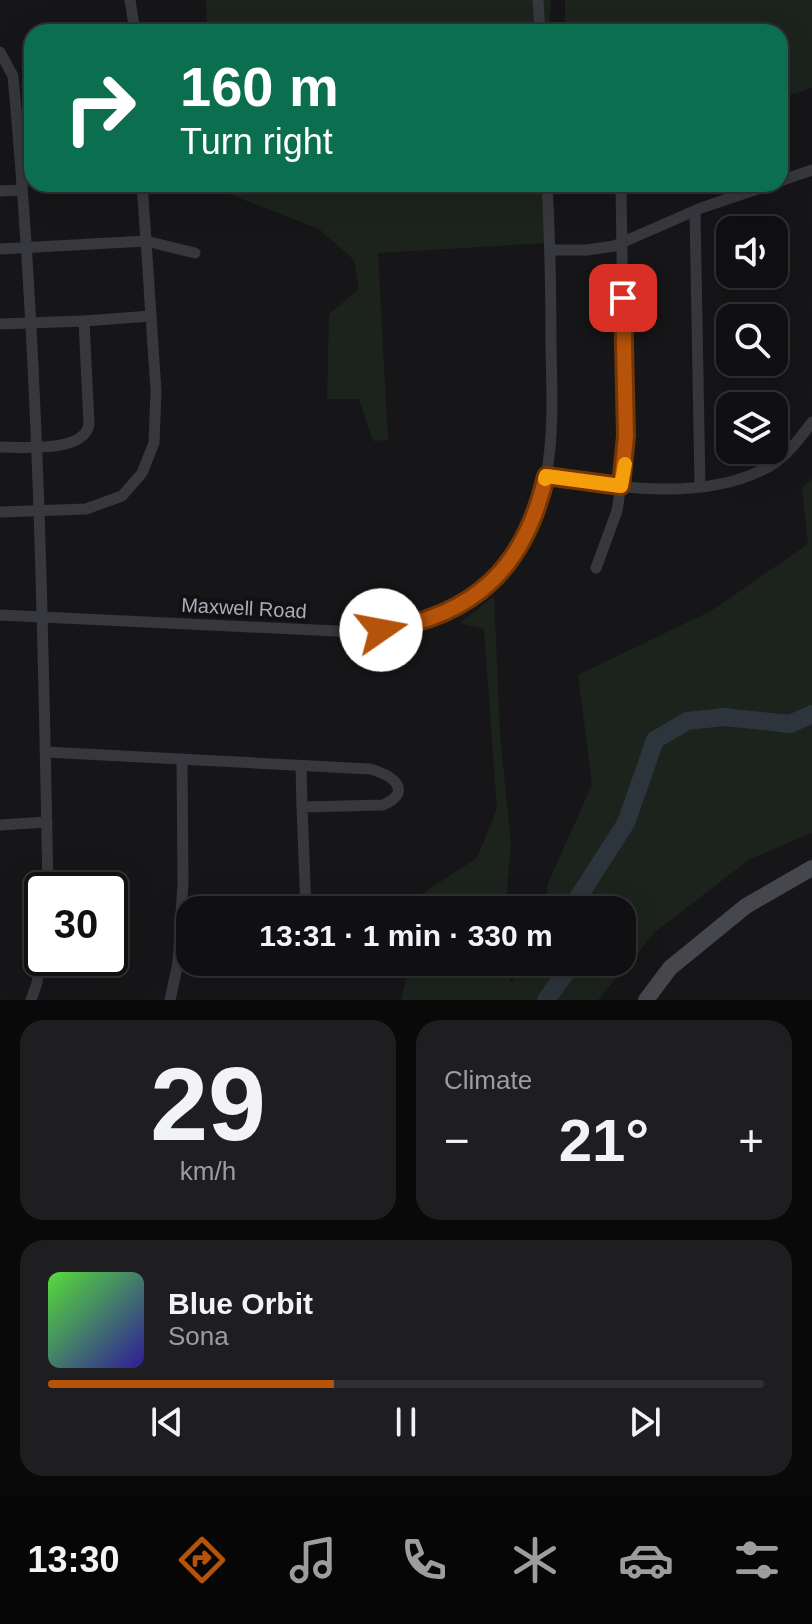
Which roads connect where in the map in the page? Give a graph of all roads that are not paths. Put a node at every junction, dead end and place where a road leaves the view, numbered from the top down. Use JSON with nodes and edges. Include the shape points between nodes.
{"nodes":[{"id":1,"x":130,"y":0,"type":"edge"},
{"id":2,"x":538,"y":0,"type":"edge"},
{"id":3,"x":134,"y":24,"type":"edge"},
{"id":4,"x":540,"y":24,"type":"edge"},
{"id":5,"x":0,"y":52,"type":"edge"},
{"id":6,"x":812,"y":170,"type":"edge"},
{"id":7,"x":788,"y":178,"type":"edge"},
{"id":8,"x":22,"y":190,"type":"junction"},
{"id":9,"x":0,"y":191,"type":"edge"},
{"id":10,"x":143,"y":192,"type":"edge"},
{"id":11,"x":547,"y":192,"type":"edge"},
{"id":12,"x":621,"y":192,"type":"edge"},
{"id":13,"x":749,"y":192,"type":"edge"},
{"id":14,"x":695,"y":211,"type":"junction"},
{"id":15,"x":146,"y":241,"type":"junction"},
{"id":16,"x":622,"y":243,"type":"junction"},
{"id":17,"x":25,"y":248,"type":"junction"},
{"id":18,"x":0,"y":249,"type":"edge"},
{"id":19,"x":550,"y":250,"type":"junction"},
{"id":20,"x":195,"y":253,"type":"dead end"},
{"id":21,"x":151,"y":316,"type":"junction"},
{"id":22,"x":84,"y":321,"type":"junction"},
{"id":23,"x":29,"y":323,"type":"junction"},
{"id":24,"x":0,"y":324,"type":"edge"},
{"id":25,"x":812,"y":422,"type":"edge"},
{"id":26,"x":37,"y":446,"type":"junction"},
{"id":27,"x":0,"y":447,"type":"edge"},
{"id":28,"x":546,"y":476,"type":"junction"},
{"id":29,"x":621,"y":486,"type":"junction"},
{"id":30,"x":700,"y":486,"type":"junction"},
{"id":31,"x":40,"y":511,"type":"junction"},
{"id":32,"x":0,"y":512,"type":"edge"},
{"id":33,"x":596,"y":568,"type":"dead end"},
{"id":34,"x":0,"y":615,"type":"edge"},
{"id":35,"x":43,"y":616,"type":"junction"},
{"id":36,"x":46,"y":752,"type":"junction"},
{"id":37,"x":182,"y":759,"type":"junction"},
{"id":38,"x":301,"y":766,"type":"junction"},
{"id":39,"x":302,"y":807,"type":"junction"},
{"id":40,"x":47,"y":822,"type":"junction"},
{"id":41,"x":0,"y":825,"type":"edge"},
{"id":42,"x":812,"y":868,"type":"edge"},
{"id":43,"x":48,"y":872,"type":"edge"},
{"id":44,"x":183,"y":896,"type":"edge"},
{"id":45,"x":305,"y":896,"type":"edge"},
{"id":46,"x":176,"y":972,"type":"edge"},
{"id":47,"x":38,"y":976,"type":"edge"},
{"id":48,"x":31,"y":1000,"type":"edge"},
{"id":49,"x":170,"y":1000,"type":"edge"},
{"id":50,"x":646,"y":1000,"type":"edge"}],
"edges":[{"from":1,"to":3,"type":"street"},
{"from":2,"to":4,"type":"street"},
{"from":5,"to":8,"type":"street","via":[[13,76]]},
{"from":6,"to":7,"type":"street"},
{"from":8,"to":9,"type":"street"},
{"from":8,"to":17,"type":"street"},
{"from":10,"to":15,"type":"street"},
{"from":11,"to":19,"type":"street","name":"Maxwell Road"},
{"from":12,"to":16,"type":"street"},
{"from":13,"to":14,"type":"street"},
{"from":14,"to":16,"type":"street"},
{"from":14,"to":30,"type":"street"},
{"from":15,"to":17,"type":"street"},
{"from":15,"to":20,"type":"street"},
{"from":15,"to":21,"type":"street"},
{"from":16,"to":19,"type":"street"},
{"from":16,"to":29,"type":"street","via":[[626,436]]},
{"from":17,"to":18,"type":"street"},
{"from":17,"to":23,"type":"street"},
{"from":19,"to":28,"type":"street","name":"Maxwell Road"},
{"from":21,"to":22,"type":"street"},
{"from":21,"to":31,"type":"street","via":[[154,443],[142,473],[122,496],[86,509]]},
{"from":22,"to":23,"type":"street"},
{"from":22,"to":26,"type":"street","via":[[87,432],[67,444]]},
{"from":23,"to":24,"type":"street"},
{"from":23,"to":26,"type":"street"},
{"from":25,"to":30,"type":"street","via":[[771,465],[739,480]]},
{"from":26,"to":27,"type":"street"},
{"from":26,"to":31,"type":"street"},
{"from":28,"to":29,"type":"street"},
{"from":28,"to":35,"type":"street","name":"Maxwell Road","via":[[533,523],[505,567],[451,610],[406,626],[357,632]]},
{"from":29,"to":30,"type":"street"},
{"from":29,"to":33,"type":"street"},
{"from":31,"to":32,"type":"street"},
{"from":31,"to":35,"type":"street"},
{"from":34,"to":35,"type":"street","name":"Maxwell Road"},
{"from":35,"to":36,"type":"street"},
{"from":36,"to":37,"type":"street"},
{"from":36,"to":40,"type":"street"},
{"from":37,"to":38,"type":"street"},
{"from":37,"to":44,"type":"street"},
{"from":38,"to":39,"type":"street"},
{"from":38,"to":39,"type":"street","via":[[383,772],[397,783],[398,792],[383,805]]},
{"from":39,"to":45,"type":"street"},
{"from":40,"to":41,"type":"street"},
{"from":40,"to":43,"type":"street"},
{"from":42,"to":50,"type":"main road","via":[[746,906],[670,968]]},
{"from":46,"to":49,"type":"street"},
{"from":47,"to":48,"type":"street"}]}
